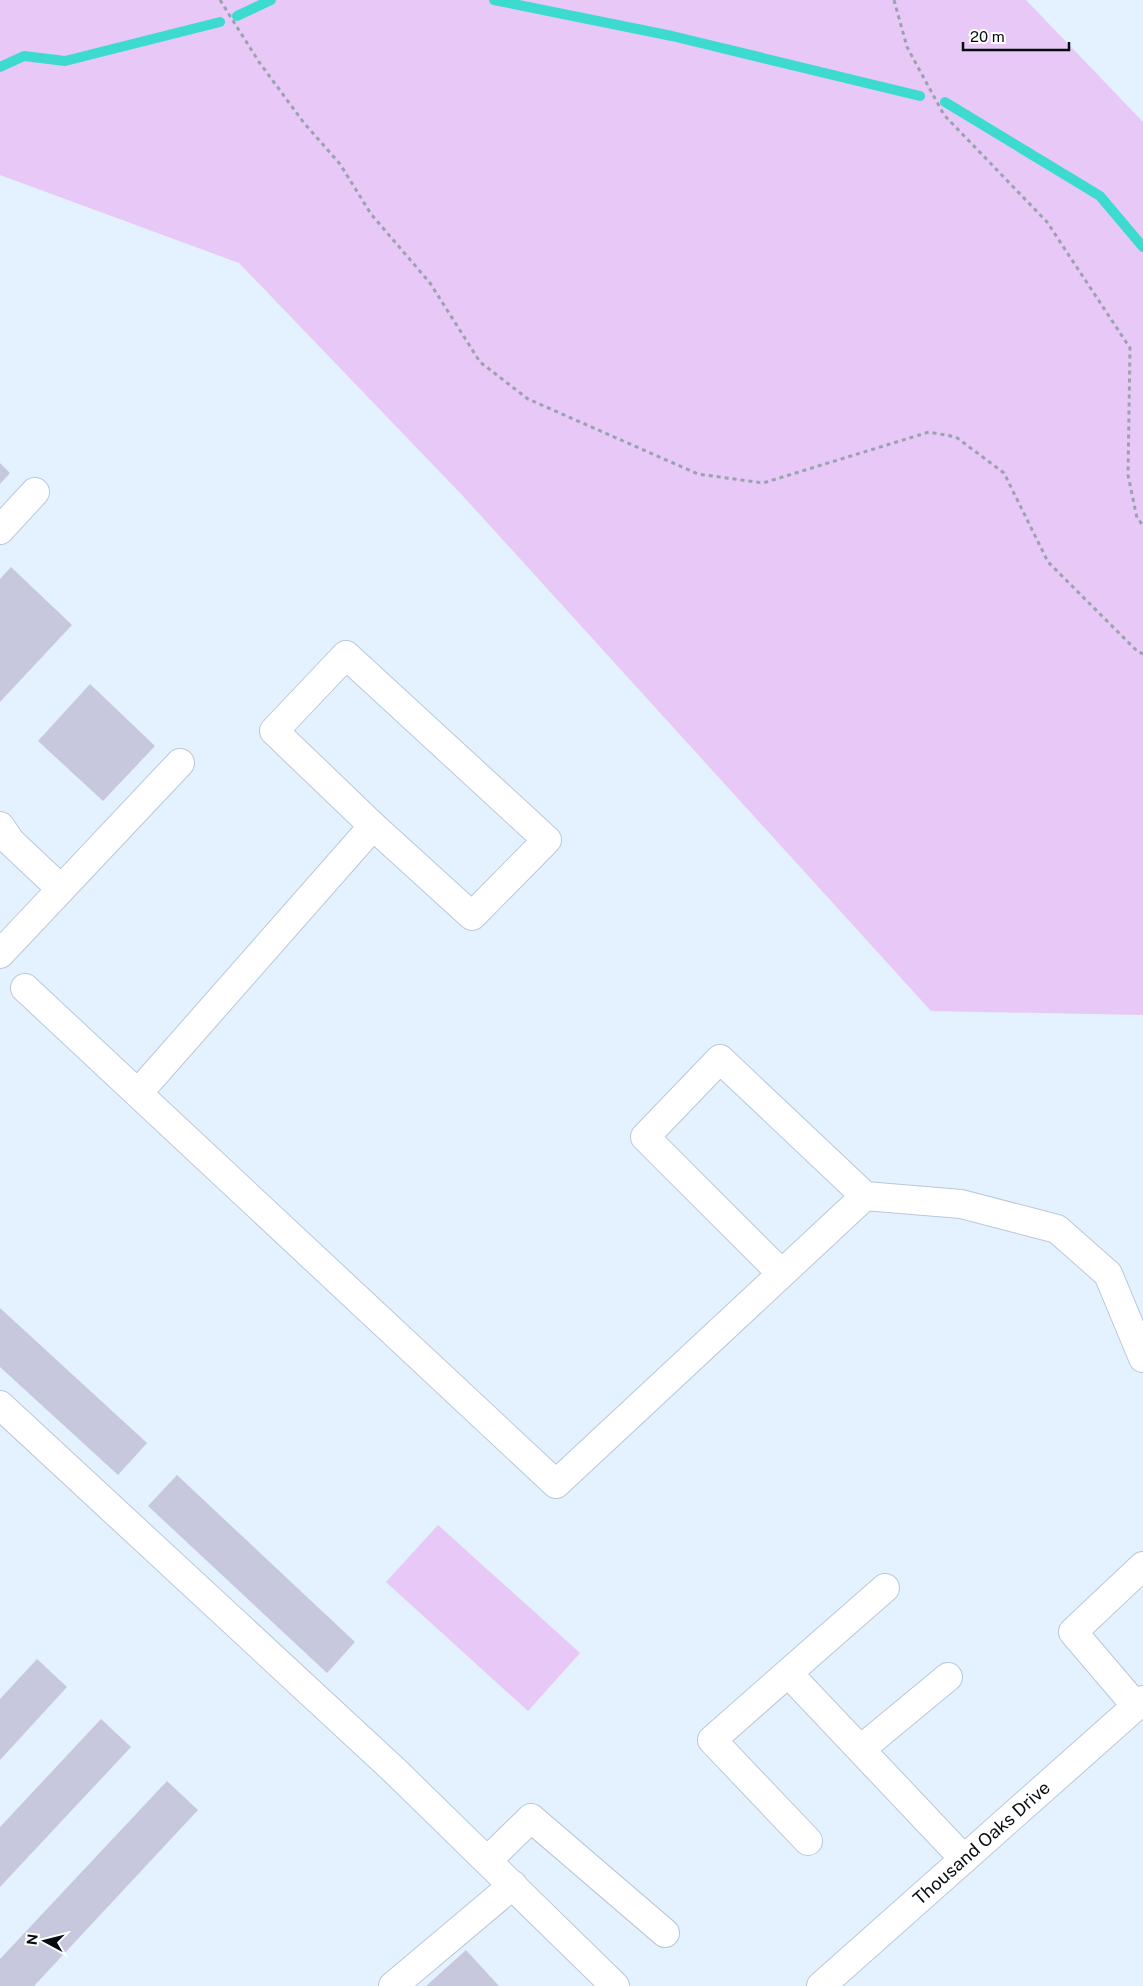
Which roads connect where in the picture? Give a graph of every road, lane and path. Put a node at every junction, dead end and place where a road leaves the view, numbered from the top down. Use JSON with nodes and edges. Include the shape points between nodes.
{"nodes":[{"id":1,"x":220,"y":0,"type":"edge"},
{"id":2,"x":894,"y":0,"type":"edge"},
{"id":3,"x":35,"y":492,"type":"dead end"},
{"id":4,"x":1143,"y":525,"type":"edge"},
{"id":5,"x":0,"y":530,"type":"edge"},
{"id":6,"x":1143,"y":654,"type":"edge"},
{"id":7,"x":180,"y":763,"type":"dead end"},
{"id":8,"x":373,"y":826,"type":"junction"},
{"id":9,"x":4,"y":835,"type":"edge"},
{"id":10,"x":61,"y":889,"type":"junction"},
{"id":11,"x":0,"y":954,"type":"edge"},
{"id":12,"x":25,"y":988,"type":"dead end"},
{"id":13,"x":139,"y":1092,"type":"junction"},
{"id":14,"x":865,"y":1196,"type":"junction"},
{"id":15,"x":781,"y":1272,"type":"junction"},
{"id":16,"x":1143,"y":1358,"type":"edge"},
{"id":17,"x":0,"y":1405,"type":"edge"},
{"id":18,"x":1143,"y":1566,"type":"edge"},
{"id":19,"x":884,"y":1588,"type":"dead end"},
{"id":20,"x":788,"y":1673,"type":"junction"},
{"id":21,"x":948,"y":1677,"type":"dead end"},
{"id":22,"x":1140,"y":1703,"type":"edge"},
{"id":23,"x":861,"y":1750,"type":"junction"},
{"id":24,"x":808,"y":1841,"type":"dead end"},
{"id":25,"x":964,"y":1858,"type":"junction"},
{"id":26,"x":487,"y":1860,"type":"junction"},
{"id":27,"x":513,"y":1885,"type":"junction"},
{"id":28,"x":665,"y":1933,"type":"dead end"},
{"id":29,"x":393,"y":1986,"type":"edge"},
{"id":30,"x":615,"y":1986,"type":"edge"},
{"id":31,"x":821,"y":1986,"type":"edge"}],
"edges":[{"from":1,"to":6,"type":"path","via":[[258,62],[340,164],[371,214],[430,283],[480,362],[528,399],[698,474],[762,483],[929,432],[956,437],[1004,473],[1048,562]]},
{"from":2,"to":4,"type":"path","via":[[907,47],[944,116],[1047,222],[1130,348],[1128,475],[1137,518]]},
{"from":3,"to":5,"type":"main road"},
{"from":7,"to":10,"type":"main road"},
{"from":8,"to":8,"type":"main road","via":[[472,916],[547,840],[346,655],[274,731]]},
{"from":8,"to":13,"type":"main road"},
{"from":9,"to":10,"type":"main road"},
{"from":10,"to":11,"type":"main road"},
{"from":12,"to":13,"type":"main road"},
{"from":13,"to":15,"type":"main road","via":[[556,1484]]},
{"from":14,"to":15,"type":"main road"},
{"from":14,"to":15,"type":"main road","via":[[720,1059],[645,1137]]},
{"from":14,"to":16,"type":"main road","via":[[961,1204],[1056,1229],[1108,1274]]},
{"from":17,"to":26,"type":"main road"},
{"from":18,"to":22,"type":"main road","via":[[1073,1632]]},
{"from":19,"to":20,"type":"main road"},
{"from":20,"to":23,"type":"main road"},
{"from":20,"to":24,"type":"main road","via":[[712,1740]]},
{"from":21,"to":23,"type":"main road"},
{"from":22,"to":25,"type":"main road","name":"Thousand Oaks Drive"},
{"from":23,"to":25,"type":"main road"},
{"from":25,"to":31,"type":"main road","name":"Thousand Oaks Drive"},
{"from":26,"to":27,"type":"main road"},
{"from":26,"to":28,"type":"main road","via":[[531,1818]]},
{"from":27,"to":29,"type":"main road"},
{"from":27,"to":30,"type":"main road"}]}
